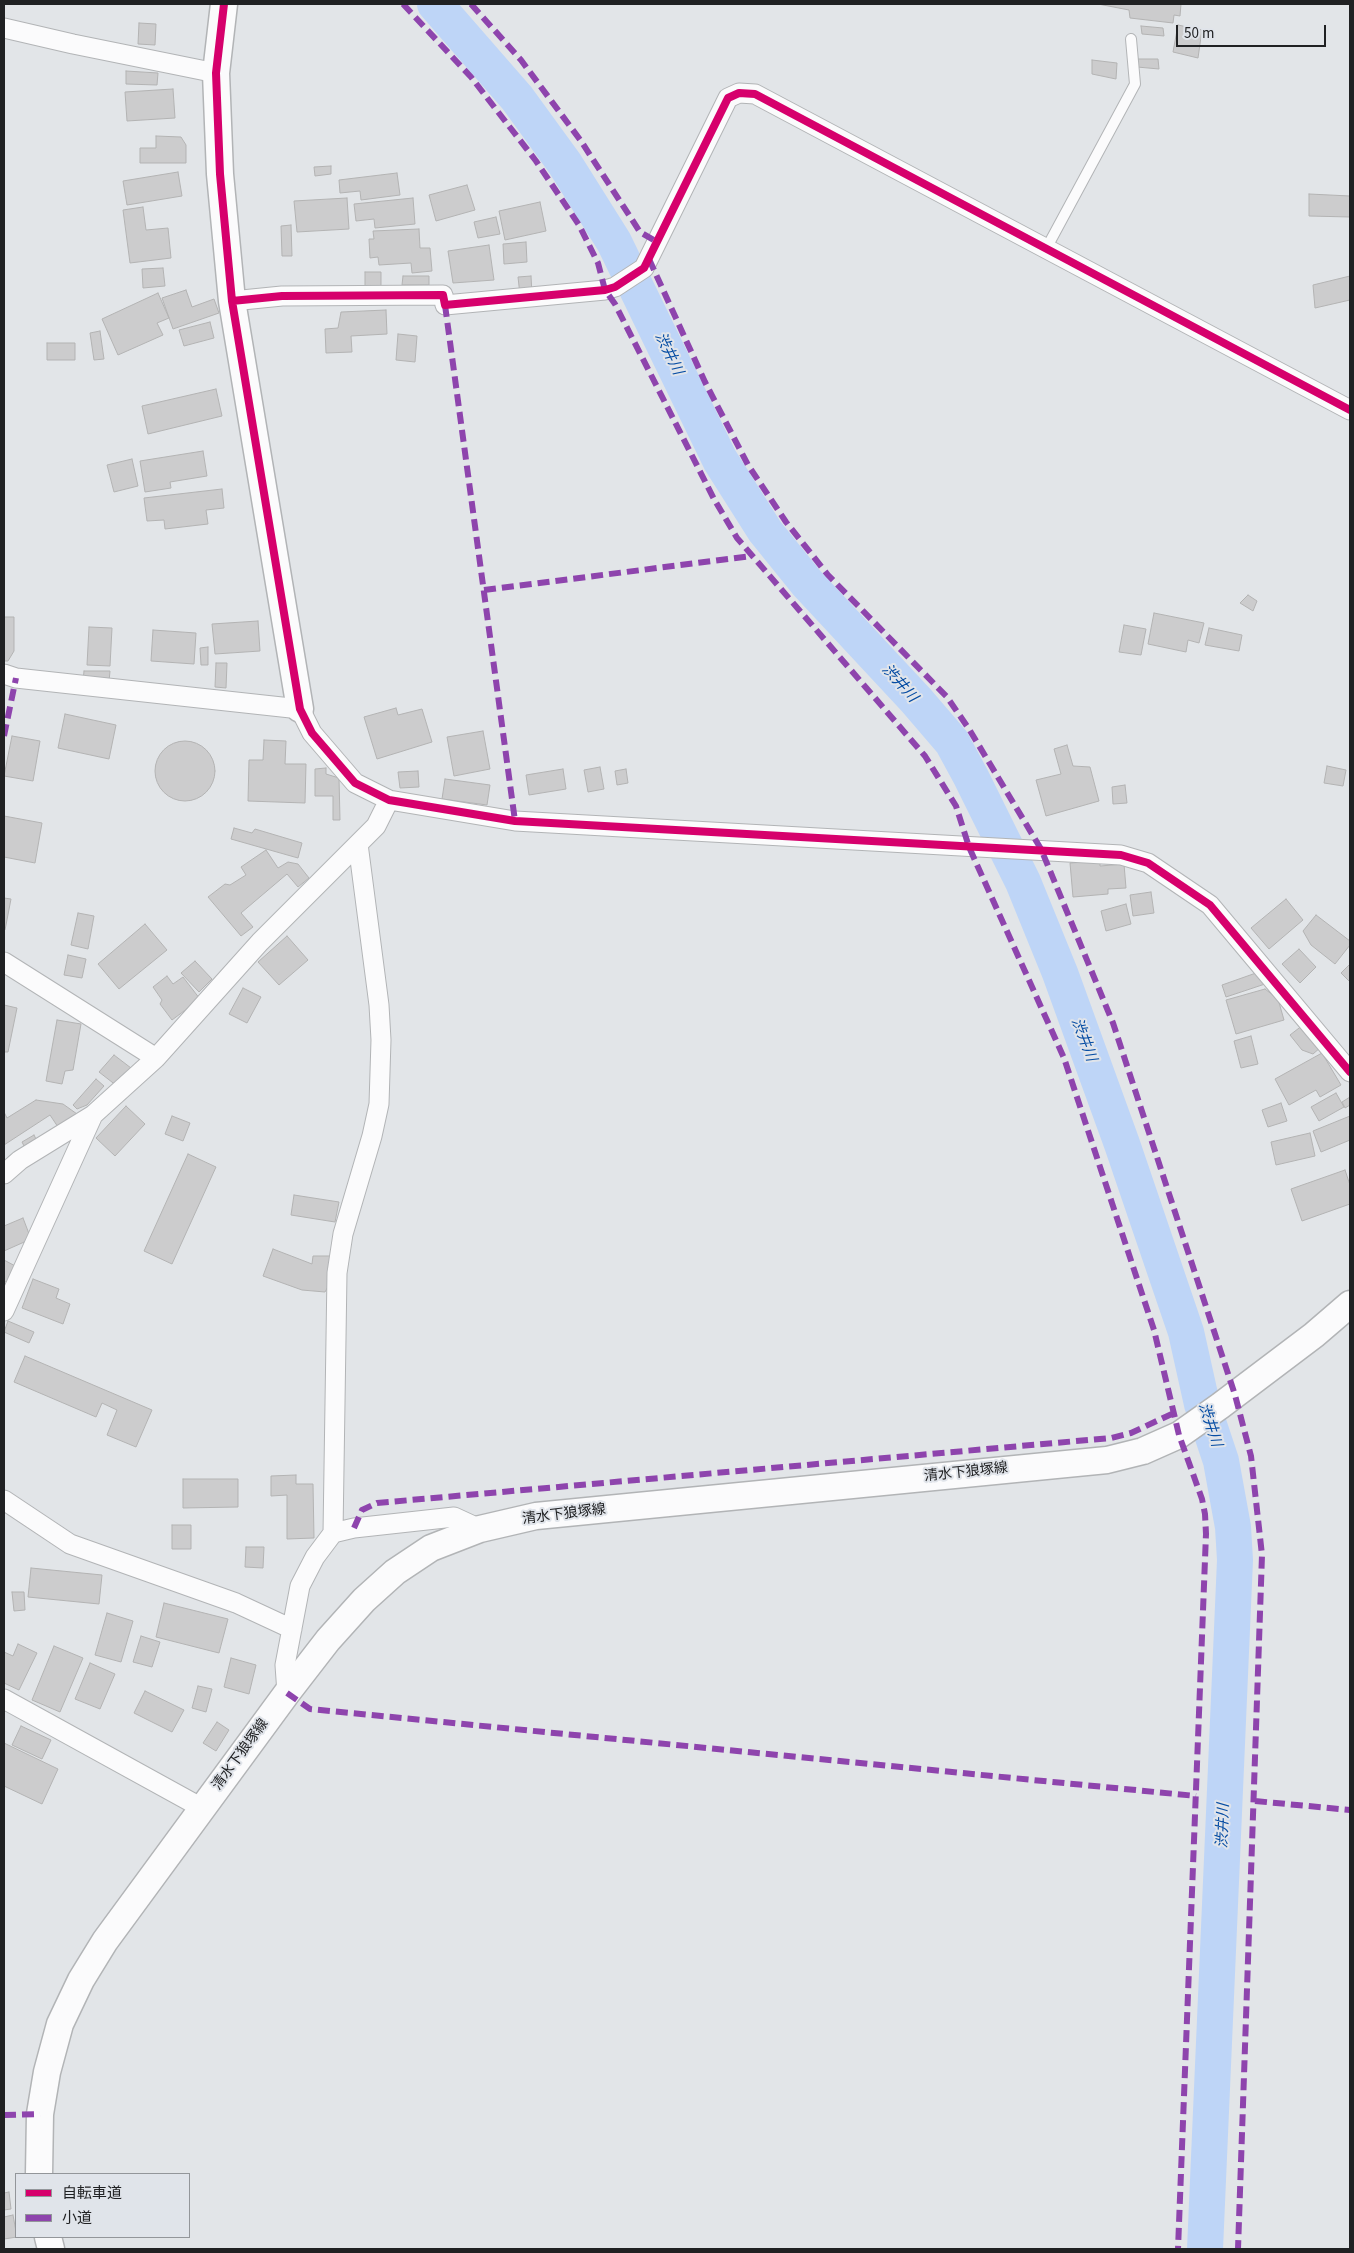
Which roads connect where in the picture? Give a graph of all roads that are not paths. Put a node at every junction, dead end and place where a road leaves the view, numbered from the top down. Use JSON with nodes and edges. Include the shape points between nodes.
{"nodes":[{"id":1,"x":224,"y":4,"type":"edge"},
{"id":2,"x":4,"y":28,"type":"edge"},
{"id":3,"x":1131,"y":39,"type":"dead end"},
{"id":4,"x":216,"y":73,"type":"junction"},
{"id":5,"x":1046,"y":249,"type":"junction"},
{"id":6,"x":232,"y":301,"type":"junction"},
{"id":7,"x":1350,"y":410,"type":"edge"},
{"id":8,"x":4,"y":674,"type":"edge"},
{"id":9,"x":300,"y":709,"type":"junction"},
{"id":10,"x":388,"y":800,"type":"junction"},
{"id":11,"x":358,"y":844,"type":"junction"},
{"id":12,"x":4,"y":962,"type":"edge"},
{"id":13,"x":156,"y":1058,"type":"junction"},
{"id":14,"x":1350,"y":1072,"type":"edge"},
{"id":15,"x":93,"y":1115,"type":"junction"},
{"id":16,"x":4,"y":1174,"type":"edge"},
{"id":17,"x":1350,"y":1304,"type":"edge"},
{"id":18,"x":4,"y":1311,"type":"edge"},
{"id":19,"x":4,"y":1500,"type":"edge"},
{"id":20,"x":480,"y":1530,"type":"junction"},
{"id":21,"x":333,"y":1534,"type":"junction"},
{"id":22,"x":292,"y":1629,"type":"junction"},
{"id":23,"x":287,"y":1693,"type":"junction"},
{"id":24,"x":4,"y":1699,"type":"edge"},
{"id":25,"x":202,"y":1808,"type":"junction"},
{"id":26,"x":39,"y":2173,"type":"edge"}],
"edges":[{"from":1,"to":4,"type":"main road"},
{"from":2,"to":4,"type":"street"},
{"from":3,"to":5,"type":"lane","via":[[1135,84]]},
{"from":4,"to":6,"type":"main road","via":[[220,174]]},
{"from":5,"to":6,"type":"street","via":[[755,94],[739,93],[728,98],[644,268],[615,287],[445,305],[443,295],[282,296]]},
{"from":5,"to":7,"type":"street"},
{"from":6,"to":9,"type":"main road"},
{"from":8,"to":9,"type":"street","via":[[16,678]]},
{"from":9,"to":10,"type":"street","via":[[312,733],[355,783]]},
{"from":10,"to":11,"type":"street","via":[[376,826]]},
{"from":10,"to":14,"type":"street","via":[[515,821],[1121,855],[1148,863],[1210,905]]},
{"from":11,"to":13,"type":"street","via":[[260,942]]},
{"from":11,"to":21,"type":"street","via":[[379,1005],[379,1104],[343,1234],[337,1273]]},
{"from":12,"to":13,"type":"street"},
{"from":13,"to":15,"type":"street"},
{"from":15,"to":16,"type":"street","via":[[20,1160]]},
{"from":15,"to":18,"type":"street"},
{"from":17,"to":20,"type":"main road","name":"清水下狼塚線","via":[[1220,1406],[1179,1434],[1143,1451],[1107,1460],[536,1516]]},
{"from":19,"to":22,"type":"street","via":[[70,1544],[236,1603]]},
{"from":20,"to":21,"type":"street","via":[[454,1517],[354,1528]]},
{"from":20,"to":23,"type":"main road","name":"清水下狼塚線","via":[[431,1548],[395,1572],[328,1640]]},
{"from":21,"to":22,"type":"street","via":[[300,1586]]},
{"from":22,"to":23,"type":"street","via":[[284,1665]]},
{"from":23,"to":25,"type":"main road","name":"清水下狼塚線"},
{"from":24,"to":25,"type":"street"},
{"from":25,"to":26,"type":"main road","name":"清水下狼塚線","via":[[105,1940],[60,2024],[40,2114]]}]}
